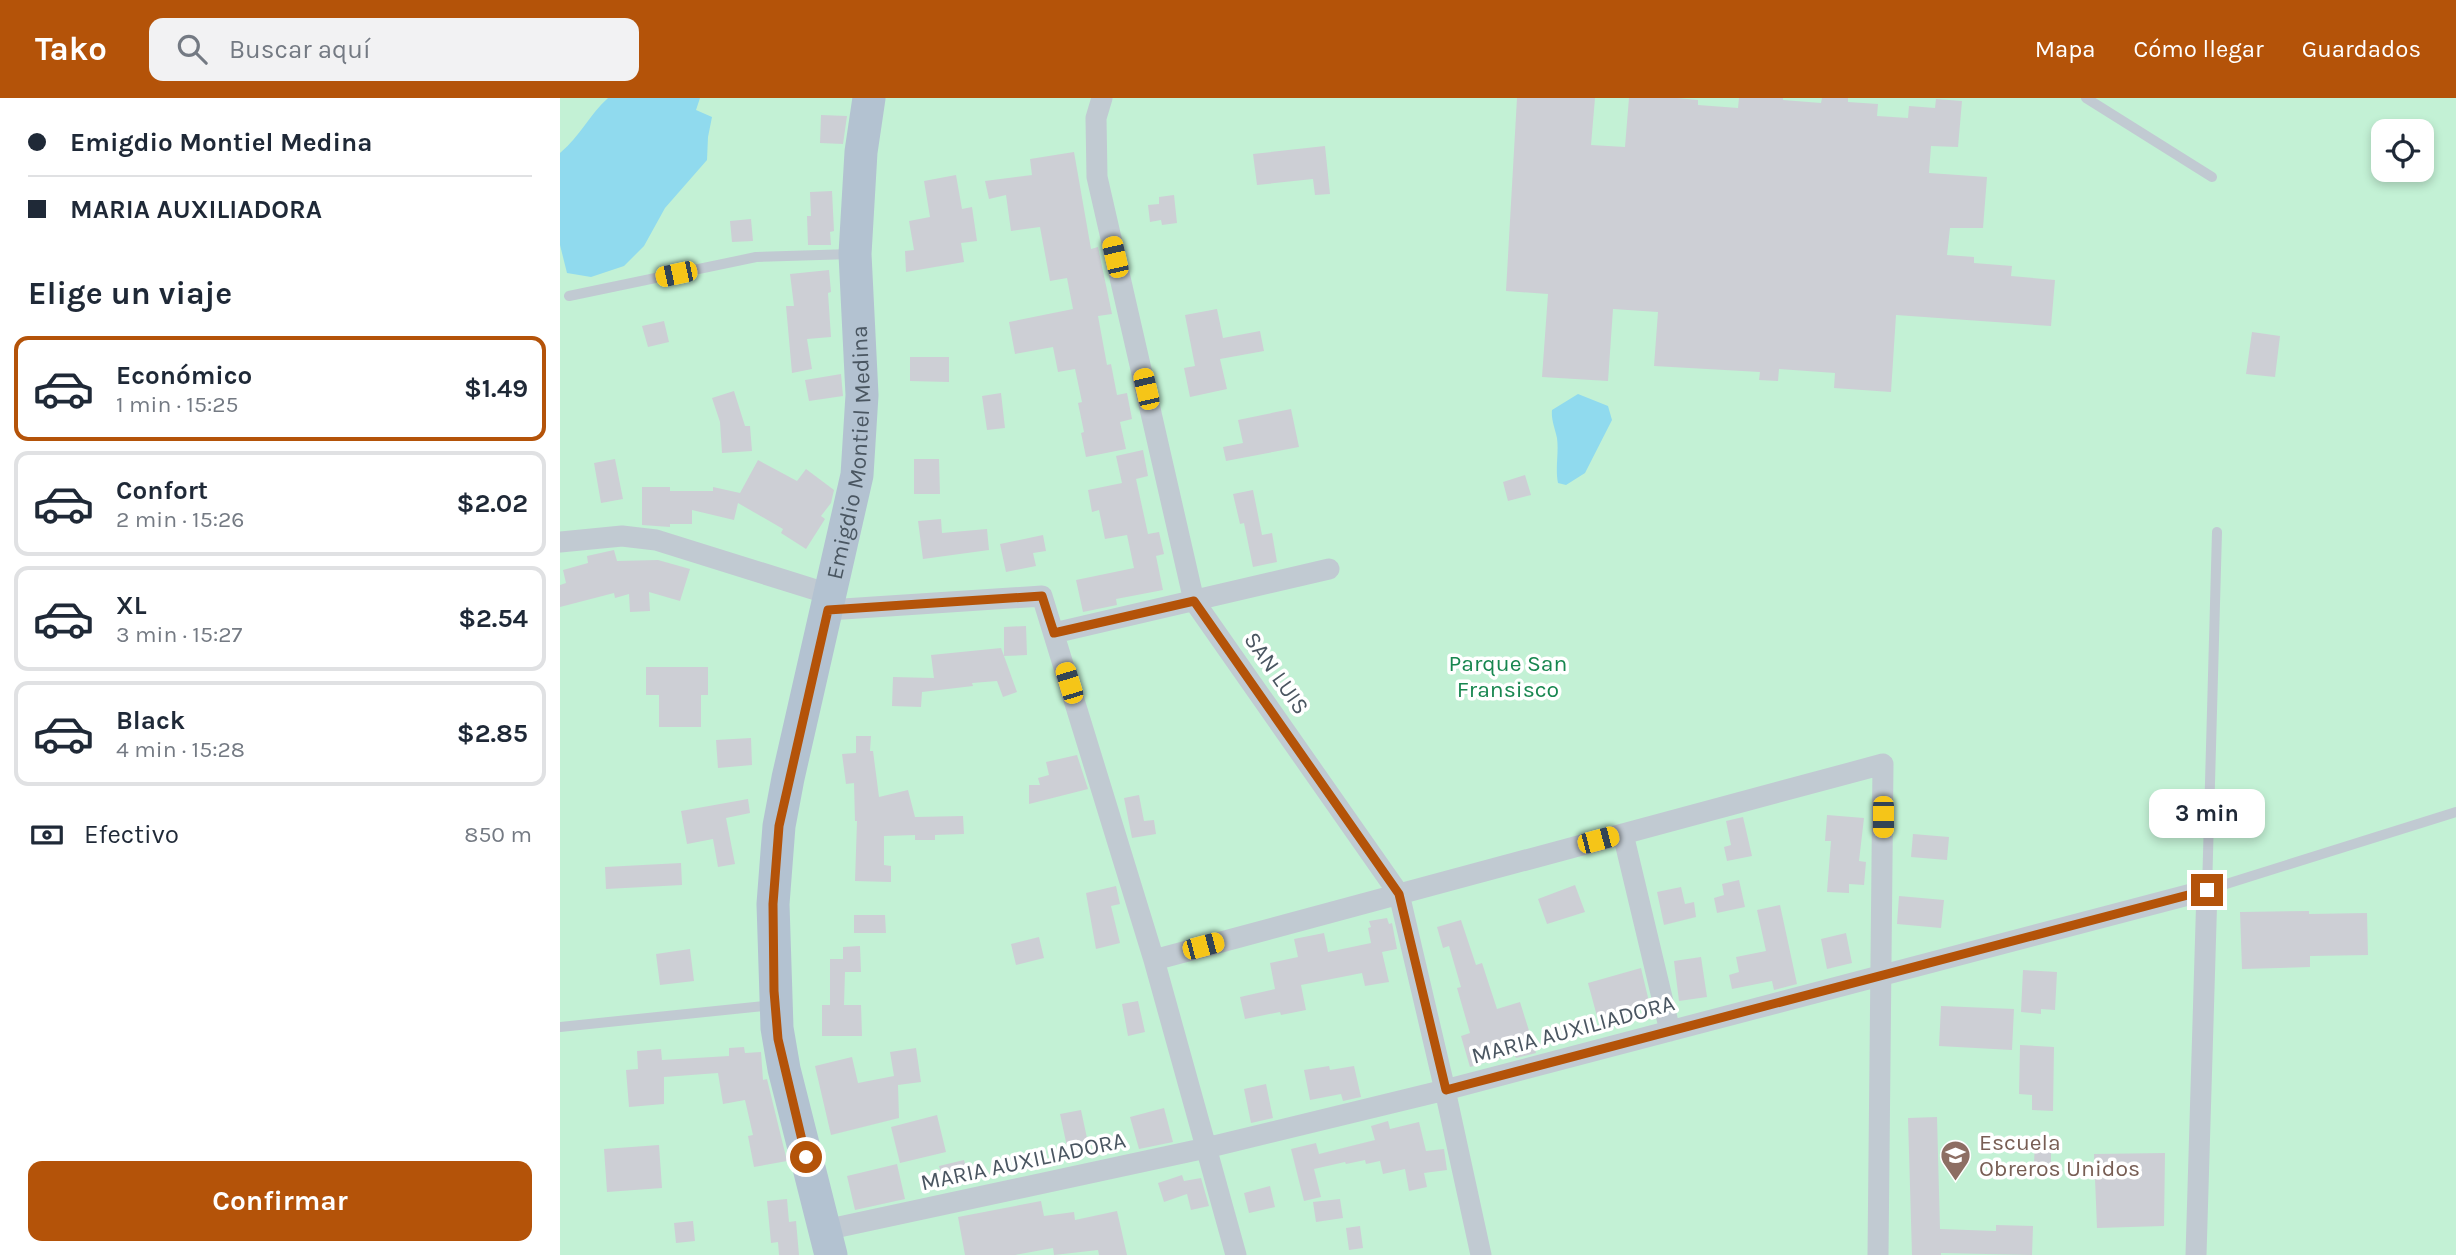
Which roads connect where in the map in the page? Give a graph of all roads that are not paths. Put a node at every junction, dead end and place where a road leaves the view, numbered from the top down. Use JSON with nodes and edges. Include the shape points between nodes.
{"nodes":[{"id":1,"x":869,"y":98,"type":"edge"},
{"id":2,"x":1102,"y":98,"type":"edge"},
{"id":3,"x":2085,"y":98,"type":"edge"},
{"id":4,"x":2212,"y":177,"type":"dead end"},
{"id":5,"x":855,"y":254,"type":"junction"},
{"id":6,"x":569,"y":296,"type":"dead end"},
{"id":7,"x":2217,"y":532,"type":"dead end"},
{"id":8,"x":560,"y":542,"type":"edge"},
{"id":9,"x":1329,"y":569,"type":"dead end"},
{"id":10,"x":1194,"y":601,"type":"junction"},
{"id":11,"x":830,"y":603,"type":"junction"},
{"id":12,"x":1060,"y":631,"type":"junction"},
{"id":13,"x":2456,"y":812,"type":"edge"},
{"id":14,"x":1623,"y":834,"type":"junction"},
{"id":15,"x":2207,"y":890,"type":"junction"},
{"id":16,"x":1399,"y":894,"type":"junction"},
{"id":17,"x":1154,"y":960,"type":"junction"},
{"id":18,"x":1882,"y":975,"type":"junction"},
{"id":19,"x":775,"y":1004,"type":"junction"},
{"id":20,"x":560,"y":1027,"type":"edge"},
{"id":21,"x":1670,"y":1031,"type":"junction"},
{"id":22,"x":1446,"y":1090,"type":"junction"},
{"id":23,"x":1206,"y":1149,"type":"junction"},
{"id":24,"x":828,"y":1243,"type":"edge"},
{"id":25,"x":1236,"y":1255,"type":"edge"},
{"id":26,"x":1481,"y":1255,"type":"edge"},
{"id":27,"x":1878,"y":1255,"type":"edge"},
{"id":28,"x":2196,"y":1255,"type":"edge"}],
"edges":[{"from":1,"to":5,"type":"main road","name":"Emigdio Montiel Medina"},
{"from":2,"to":10,"type":"street","name":"SAN LUIS","via":[[1097,118],[1097,177]]},
{"from":3,"to":4,"type":"lane"},
{"from":5,"to":6,"type":"lane","via":[[756,257]]},
{"from":5,"to":11,"type":"main road","name":"Emigdio Montiel Medina","via":[[862,395],[858,475]]},
{"from":7,"to":15,"type":"lane"},
{"from":8,"to":11,"type":"street","via":[[622,536],[656,540]]},
{"from":9,"to":10,"type":"street"},
{"from":10,"to":12,"type":"street"},
{"from":10,"to":16,"type":"street","name":"SAN LUIS"},
{"from":11,"to":12,"type":"street","via":[[1042,596]]},
{"from":11,"to":19,"type":"main road","name":"Emigdio Montiel Medina","via":[[779,826],[773,936]]},
{"from":12,"to":17,"type":"street"},
{"from":13,"to":15,"type":"lane"},
{"from":14,"to":16,"type":"street"},
{"from":14,"to":18,"type":"street","via":[[1883,764]]},
{"from":14,"to":21,"type":"street"},
{"from":15,"to":18,"type":"street","name":"MARIA AUXILIADORA"},
{"from":15,"to":28,"type":"street"},
{"from":16,"to":17,"type":"street"},
{"from":16,"to":22,"type":"street","name":"SAN LUIS"},
{"from":17,"to":23,"type":"street"},
{"from":18,"to":21,"type":"street","name":"MARIA AUXILIADORA"},
{"from":18,"to":27,"type":"street"},
{"from":19,"to":20,"type":"lane"},
{"from":19,"to":24,"type":"main road","name":"Emigdio Montiel Medina","via":[[784,1069]]},
{"from":21,"to":22,"type":"street","name":"MARIA AUXILIADORA"},
{"from":22,"to":23,"type":"street","name":"MARIA AUXILIADORA"},
{"from":22,"to":26,"type":"street","name":"SAN LUIS"},
{"from":23,"to":24,"type":"street","name":"MARIA AUXILIADORA"},
{"from":23,"to":25,"type":"street"}]}
